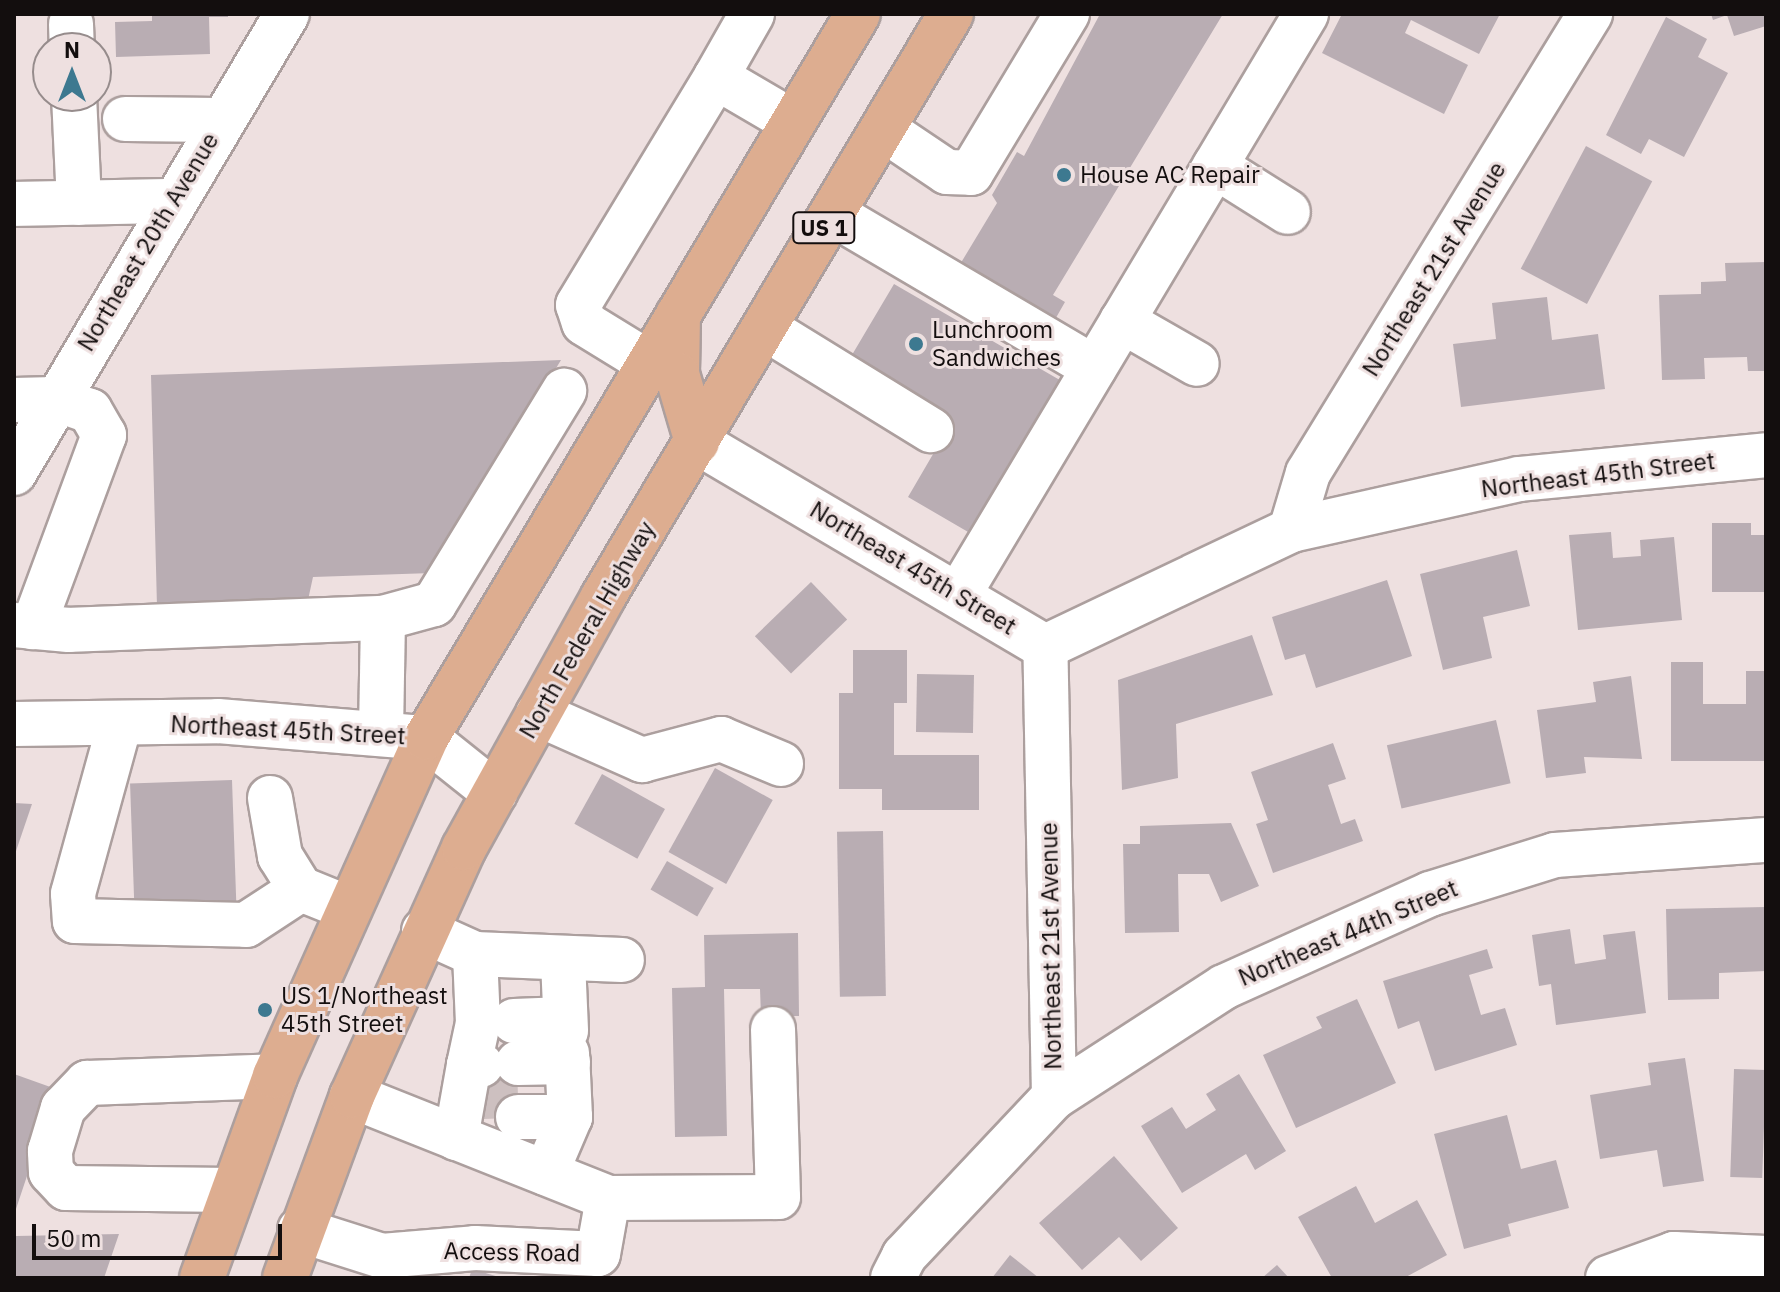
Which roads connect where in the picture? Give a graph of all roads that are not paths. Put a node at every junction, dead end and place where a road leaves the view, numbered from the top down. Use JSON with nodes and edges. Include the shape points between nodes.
{"nodes":[{"id":1,"x":287,"y":14,"type":"edge"},
{"id":2,"x":752,"y":14,"type":"edge"},
{"id":3,"x":858,"y":14,"type":"edge"},
{"id":4,"x":951,"y":14,"type":"edge"},
{"id":5,"x":1067,"y":14,"type":"edge"},
{"id":6,"x":1306,"y":14,"type":"edge"},
{"id":7,"x":1590,"y":14,"type":"edge"},
{"id":8,"x":716,"y":77,"type":"junction"},
{"id":9,"x":75,"y":112,"type":"edge"},
{"id":10,"x":125,"y":119,"type":"dead end"},
{"id":11,"x":221,"y":120,"type":"junction"},
{"id":12,"x":793,"y":122,"type":"junction"},
{"id":13,"x":883,"y":129,"type":"junction"},
{"id":14,"x":1215,"y":166,"type":"junction"},
{"id":15,"x":171,"y":201,"type":"junction"},
{"id":16,"x":79,"y":203,"type":"junction"},
{"id":17,"x":14,"y":204,"type":"edge"},
{"id":18,"x":1288,"y":212,"type":"dead end"},
{"id":19,"x":833,"y":214,"type":"junction"},
{"id":20,"x":678,"y":313,"type":"junction"},
{"id":21,"x":1122,"y":321,"type":"junction"},
{"id":22,"x":765,"y":328,"type":"junction"},
{"id":23,"x":649,"y":363,"type":"junction"},
{"id":24,"x":1197,"y":364,"type":"dead end"},
{"id":25,"x":1094,"y":368,"type":"junction"},
{"id":26,"x":564,"y":391,"type":"dead end"},
{"id":27,"x":34,"y":399,"type":"edge"},
{"id":28,"x":931,"y":430,"type":"dead end"},
{"id":29,"x":697,"y":442,"type":"junction"},
{"id":30,"x":1766,"y":455,"type":"edge"},
{"id":31,"x":14,"y":473,"type":"edge"},
{"id":32,"x":1291,"y":530,"type":"junction"},
{"id":33,"x":959,"y":594,"type":"junction"},
{"id":34,"x":383,"y":618,"type":"junction"},
{"id":35,"x":24,"y":626,"type":"edge"},
{"id":36,"x":1045,"y":647,"type":"junction"},
{"id":37,"x":538,"y":714,"type":"junction"},
{"id":38,"x":120,"y":723,"type":"junction"},
{"id":39,"x":14,"y":724,"type":"edge"},
{"id":40,"x":381,"y":734,"type":"junction"},
{"id":41,"x":426,"y":738,"type":"junction"},
{"id":42,"x":781,"y":764,"type":"dead end"},
{"id":43,"x":495,"y":793,"type":"junction"},
{"id":44,"x":270,"y":798,"type":"dead end"},
{"id":45,"x":1766,"y":840,"type":"edge"},
{"id":46,"x":301,"y":889,"type":"junction"},
{"id":47,"x":348,"y":908,"type":"junction"},
{"id":48,"x":424,"y":931,"type":"junction"},
{"id":49,"x":475,"y":954,"type":"junction"},
{"id":50,"x":622,"y":960,"type":"dead end"},
{"id":51,"x":563,"y":961,"type":"junction"},
{"id":52,"x":773,"y":1029,"type":"dead end"},
{"id":53,"x":568,"y":1063,"type":"junction"},
{"id":54,"x":275,"y":1076,"type":"junction"},
{"id":55,"x":488,"y":1090,"type":"junction"},
{"id":56,"x":352,"y":1096,"type":"junction"},
{"id":57,"x":1054,"y":1097,"type":"junction"},
{"id":58,"x":546,"y":1173,"type":"junction"},
{"id":59,"x":231,"y":1190,"type":"junction"},
{"id":60,"x":608,"y":1198,"type":"junction"},
{"id":61,"x":300,"y":1230,"type":"junction"},
{"id":62,"x":1766,"y":1258,"type":"edge"},
{"id":63,"x":596,"y":1266,"type":"edge"},
{"id":64,"x":202,"y":1278,"type":"edge"},
{"id":65,"x":285,"y":1278,"type":"edge"},
{"id":66,"x":893,"y":1278,"type":"edge"},
{"id":67,"x":1608,"y":1278,"type":"edge"}],
"edges":[{"from":1,"to":11,"type":"street","name":"Northeast 20th Avenue"},
{"from":2,"to":8,"type":"street"},
{"from":3,"to":12,"type":"main road"},
{"from":4,"to":13,"type":"main road","name":"North Federal Highway","number":"US 1"},
{"from":5,"to":13,"type":"street","via":[[971,173],[947,172]]},
{"from":6,"to":14,"type":"street"},
{"from":7,"to":32,"type":"street","name":"Northeast 21st Avenue","via":[[1308,473]]},
{"from":8,"to":12,"type":"street"},
{"from":8,"to":23,"type":"street","via":[[578,305],[584,323]]},
{"from":9,"to":16,"type":"street"},
{"from":10,"to":11,"type":"street"},
{"from":11,"to":15,"type":"street","name":"Northeast 20th Avenue"},
{"from":12,"to":20,"type":"main road"},
{"from":13,"to":19,"type":"main road","name":"North Federal Highway","number":"US 1"},
{"from":14,"to":18,"type":"street"},
{"from":14,"to":21,"type":"street"},
{"from":15,"to":16,"type":"street"},
{"from":15,"to":27,"type":"street","name":"Northeast 20th Avenue"},
{"from":16,"to":17,"type":"street"},
{"from":19,"to":22,"type":"main road","name":"North Federal Highway","number":"US 1"},
{"from":19,"to":25,"type":"street"},
{"from":20,"to":23,"type":"main road"},
{"from":20,"to":29,"type":"main road","via":[[677,374]]},
{"from":21,"to":24,"type":"street"},
{"from":21,"to":25,"type":"street"},
{"from":22,"to":28,"type":"street"},
{"from":22,"to":29,"type":"main road","name":"North Federal Highway","number":"US 1"},
{"from":23,"to":41,"type":"main road"},
{"from":25,"to":33,"type":"street"},
{"from":26,"to":34,"type":"street","via":[[434,604]]},
{"from":27,"to":31,"type":"street","name":"Northeast 20th Avenue"},
{"from":27,"to":35,"type":"street","via":[[90,411],[101,423],[103,447]]},
{"from":29,"to":33,"type":"street","name":"Northeast 45th Street"},
{"from":29,"to":37,"type":"main road","name":"North Federal Highway","number":"US 1"},
{"from":30,"to":32,"type":"street","name":"Northeast 45th Street","via":[[1519,479]]},
{"from":32,"to":36,"type":"street","name":"Northeast 45th Street"},
{"from":33,"to":36,"type":"street","name":"Northeast 45th Street"},
{"from":34,"to":35,"type":"street"},
{"from":34,"to":40,"type":"street"},
{"from":36,"to":57,"type":"street","name":"Northeast 21st Avenue"},
{"from":37,"to":42,"type":"street","via":[[642,760],[721,739]]},
{"from":37,"to":43,"type":"main road","name":"North Federal Highway","number":"US 1"},
{"from":38,"to":39,"type":"street","name":"Northeast 45th Street"},
{"from":38,"to":40,"type":"street","name":"Northeast 45th Street","via":[[218,721]]},
{"from":38,"to":46,"type":"street","via":[[73,894],[75,921],[246,925]]},
{"from":40,"to":41,"type":"street","name":"Northeast 45th Street"},
{"from":41,"to":43,"type":"street","name":"Northeast 45th Street"},
{"from":41,"to":47,"type":"main road"},
{"from":43,"to":48,"type":"main road","name":"North Federal Highway","number":"US 1"},
{"from":44,"to":46,"type":"street","via":[[280,856]]},
{"from":45,"to":57,"type":"street","name":"Northeast 44th Street","via":[[1555,855],[1430,894],[1224,987]]},
{"from":46,"to":47,"type":"street"},
{"from":47,"to":54,"type":"main road"},
{"from":48,"to":49,"type":"street"},
{"from":48,"to":56,"type":"main road","name":"North Federal Highway","number":"US 1"},
{"from":49,"to":51,"type":"street"},
{"from":49,"to":55,"type":"street"},
{"from":50,"to":51,"type":"street"},
{"from":51,"to":53,"type":"street"},
{"from":52,"to":60,"type":"street","via":[[778,1197]]},
{"from":53,"to":55,"type":"street"},
{"from":53,"to":55,"type":"street"},
{"from":53,"to":58,"type":"street"},
{"from":54,"to":59,"type":"main road"},
{"from":54,"to":59,"type":"street","via":[[87,1083],[63,1108],[50,1151],[51,1172],[66,1188]]},
{"from":55,"to":56,"type":"street"},
{"from":55,"to":58,"type":"street"},
{"from":56,"to":61,"type":"main road","name":"North Federal Highway","number":"US 1"},
{"from":57,"to":66,"type":"street","name":"Northeast 21st Avenue","via":[[904,1256]]},
{"from":58,"to":60,"type":"street"},
{"from":59,"to":64,"type":"main road"},
{"from":60,"to":63,"type":"street","name":"Access Road"},
{"from":61,"to":63,"type":"street","name":"Access Road","via":[[382,1256],[475,1248]]},
{"from":61,"to":65,"type":"main road","name":"North Federal Highway","number":"US 1"},
{"from":62,"to":67,"type":"street","via":[[1674,1254]]}]}
